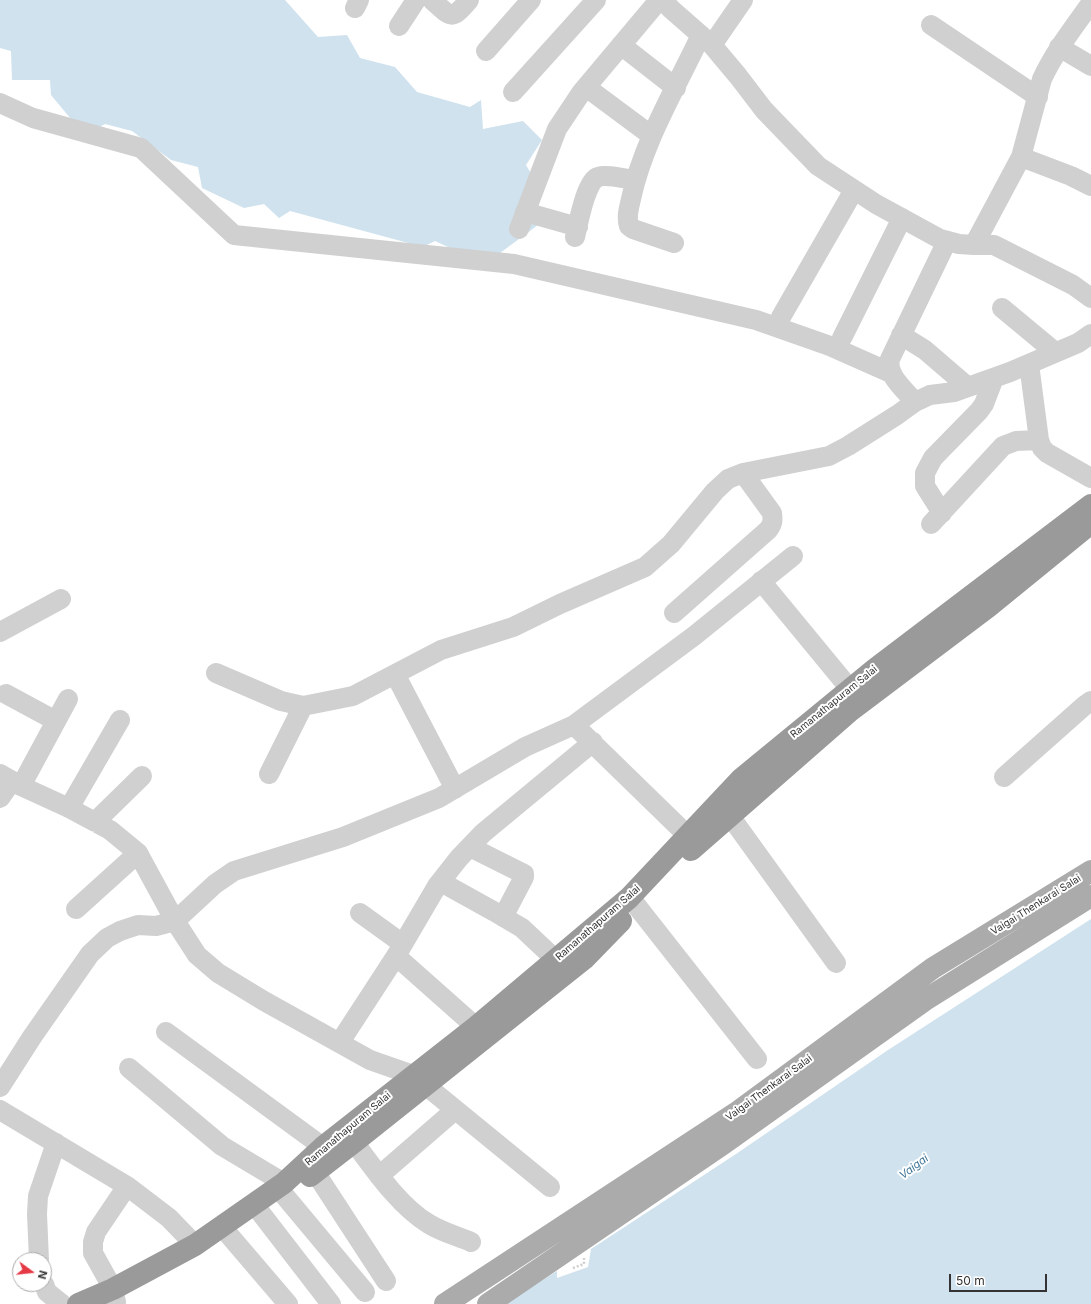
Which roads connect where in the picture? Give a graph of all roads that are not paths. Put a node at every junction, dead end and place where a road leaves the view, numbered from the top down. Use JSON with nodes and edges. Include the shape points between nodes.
{"nodes":[{"id":1,"x":416,"y":0,"type":"edge"},
{"id":2,"x":432,"y":0,"type":"edge"},
{"id":3,"x":469,"y":0,"type":"edge"},
{"id":4,"x":531,"y":0,"type":"edge"},
{"id":5,"x":596,"y":0,"type":"edge"},
{"id":6,"x":743,"y":0,"type":"edge"},
{"id":7,"x":667,"y":2,"type":"edge"},
{"id":8,"x":1091,"y":3,"type":"edge"},
{"id":9,"x":399,"y":26,"type":"dead end"},
{"id":10,"x":931,"y":26,"type":"dead end"},
{"id":11,"x":707,"y":40,"type":"junction"},
{"id":12,"x":621,"y":45,"type":"junction"},
{"id":13,"x":1059,"y":47,"type":"junction"},
{"id":14,"x":486,"y":51,"type":"dead end"},
{"id":15,"x":1091,"y":66,"type":"edge"},
{"id":16,"x":586,"y":87,"type":"junction"},
{"id":17,"x":676,"y":88,"type":"junction"},
{"id":18,"x":513,"y":92,"type":"dead end"},
{"id":19,"x":1038,"y":97,"type":"junction"},
{"id":20,"x":0,"y":103,"type":"edge"},
{"id":21,"x":652,"y":136,"type":"junction"},
{"id":22,"x":1021,"y":157,"type":"junction"},
{"id":23,"x":635,"y":180,"type":"junction"},
{"id":24,"x":1091,"y":186,"type":"edge"},
{"id":25,"x":854,"y":190,"type":"junction"},
{"id":26,"x":902,"y":218,"type":"junction"},
{"id":27,"x":947,"y":241,"type":"junction"},
{"id":28,"x":674,"y":243,"type":"dead end"},
{"id":29,"x":974,"y":245,"type":"junction"},
{"id":30,"x":1091,"y":298,"type":"edge"},
{"id":31,"x":1002,"y":308,"type":"dead end"},
{"id":32,"x":781,"y":316,"type":"dead end"},
{"id":33,"x":1091,"y":334,"type":"edge"},
{"id":34,"x":902,"y":335,"type":"junction"},
{"id":35,"x":842,"y":338,"type":"dead end"},
{"id":36,"x":1055,"y":352,"type":"junction"},
{"id":37,"x":1029,"y":364,"type":"junction"},
{"id":38,"x":892,"y":373,"type":"junction"},
{"id":39,"x":994,"y":378,"type":"junction"},
{"id":40,"x":968,"y":387,"type":"junction"},
{"id":41,"x":915,"y":402,"type":"junction"},
{"id":42,"x":1039,"y":440,"type":"junction"},
{"id":43,"x":743,"y":473,"type":"junction"},
{"id":44,"x":1091,"y":478,"type":"edge"},
{"id":45,"x":1091,"y":505,"type":"edge"},
{"id":46,"x":1091,"y":523,"type":"edge"},
{"id":47,"x":793,"y":556,"type":"dead end"},
{"id":48,"x":761,"y":581,"type":"junction"},
{"id":49,"x":61,"y":599,"type":"dead end"},
{"id":50,"x":674,"y":613,"type":"dead end"},
{"id":51,"x":0,"y":632,"type":"edge"},
{"id":52,"x":216,"y":673,"type":"dead end"},
{"id":53,"x":395,"y":674,"type":"junction"},
{"id":54,"x":850,"y":690,"type":"junction"},
{"id":55,"x":6,"y":694,"type":"dead end"},
{"id":56,"x":68,"y":699,"type":"dead end"},
{"id":57,"x":1091,"y":701,"type":"edge"},
{"id":58,"x":303,"y":706,"type":"junction"},
{"id":59,"x":120,"y":720,"type":"dead end"},
{"id":60,"x":56,"y":721,"type":"junction"},
{"id":61,"x":574,"y":725,"type":"junction"},
{"id":62,"x":593,"y":742,"type":"junction"},
{"id":63,"x":269,"y":774,"type":"dead end"},
{"id":64,"x":142,"y":776,"type":"dead end"},
{"id":65,"x":1004,"y":777,"type":"dead end"},
{"id":66,"x":11,"y":780,"type":"edge"},
{"id":67,"x":455,"y":789,"type":"junction"},
{"id":68,"x":0,"y":798,"type":"edge"},
{"id":69,"x":69,"y":808,"type":"junction"},
{"id":70,"x":730,"y":816,"type":"junction"},
{"id":71,"x":95,"y":822,"type":"junction"},
{"id":72,"x":687,"y":835,"type":"junction"},
{"id":73,"x":470,"y":847,"type":"junction"},
{"id":74,"x":138,"y":853,"type":"junction"},
{"id":75,"x":1091,"y":871,"type":"edge"},
{"id":76,"x":441,"y":882,"type":"junction"},
{"id":77,"x":1091,"y":896,"type":"edge"},
{"id":78,"x":636,"y":905,"type":"junction"},
{"id":79,"x":76,"y":909,"type":"dead end"},
{"id":80,"x":360,"y":913,"type":"dead end"},
{"id":81,"x":503,"y":917,"type":"junction"},
{"id":82,"x":175,"y":921,"type":"junction"},
{"id":83,"x":400,"y":950,"type":"junction"},
{"id":84,"x":556,"y":960,"type":"junction"},
{"id":85,"x":836,"y":963,"type":"dead end"},
{"id":86,"x":476,"y":1027,"type":"junction"},
{"id":87,"x":166,"y":1032,"type":"dead end"},
{"id":88,"x":340,"y":1042,"type":"junction"},
{"id":89,"x":757,"y":1059,"type":"dead end"},
{"id":90,"x":129,"y":1068,"type":"dead end"},
{"id":91,"x":2,"y":1080,"type":"edge"},
{"id":92,"x":419,"y":1080,"type":"junction"},
{"id":93,"x":0,"y":1110,"type":"edge"},
{"id":94,"x":455,"y":1110,"type":"junction"},
{"id":95,"x":354,"y":1142,"type":"junction"},
{"id":96,"x":56,"y":1143,"type":"junction"},
{"id":97,"x":323,"y":1147,"type":"junction"},
{"id":98,"x":315,"y":1172,"type":"junction"},
{"id":99,"x":379,"y":1176,"type":"junction"},
{"id":100,"x":127,"y":1186,"type":"junction"},
{"id":101,"x":550,"y":1187,"type":"dead end"},
{"id":102,"x":284,"y":1189,"type":"junction"},
{"id":103,"x":260,"y":1212,"type":"junction"},
{"id":104,"x":229,"y":1235,"type":"junction"},
{"id":105,"x":471,"y":1242,"type":"dead end"},
{"id":106,"x":195,"y":1245,"type":"junction"},
{"id":107,"x":39,"y":1252,"type":"edge"},
{"id":108,"x":386,"y":1281,"type":"dead end"},
{"id":109,"x":47,"y":1292,"type":"edge"},
{"id":110,"x":365,"y":1292,"type":"dead end"},
{"id":111,"x":114,"y":1298,"type":"edge"},
{"id":112,"x":62,"y":1304,"type":"edge"},
{"id":113,"x":78,"y":1304,"type":"edge"},
{"id":114,"x":288,"y":1304,"type":"edge"},
{"id":115,"x":331,"y":1304,"type":"edge"},
{"id":116,"x":445,"y":1304,"type":"edge"},
{"id":117,"x":488,"y":1304,"type":"edge"}],
"edges":[{"from":1,"to":9,"type":"street"},
{"from":2,"to":3,"type":"street","via":[[445,12],[453,15],[457,14]]},
{"from":4,"to":14,"type":"street"},
{"from":5,"to":18,"type":"street"},
{"from":6,"to":11,"type":"street"},
{"from":7,"to":11,"type":"street"},
{"from":7,"to":12,"type":"street"},
{"from":8,"to":13,"type":"street"},
{"from":10,"to":19,"type":"street"},
{"from":11,"to":17,"type":"street"},
{"from":11,"to":25,"type":"street","via":[[764,110],[818,166]]},
{"from":12,"to":16,"type":"street"},
{"from":12,"to":17,"type":"street"},
{"from":13,"to":15,"type":"street"},
{"from":13,"to":19,"type":"street","via":[[1042,79]]},
{"from":16,"to":21,"type":"street"},
{"from":16,"to":23,"type":"street","via":[[557,129],[522,221],[577,232],[587,190],[595,177]]},
{"from":17,"to":21,"type":"street"},
{"from":19,"to":22,"type":"street"},
{"from":20,"to":38,"type":"street","via":[[33,118],[141,148],[234,235],[514,264],[756,320],[830,346]]},
{"from":21,"to":23,"type":"street"},
{"from":22,"to":24,"type":"street"},
{"from":22,"to":29,"type":"street"},
{"from":23,"to":28,"type":"street","via":[[628,218],[629,226]]},
{"from":25,"to":26,"type":"street"},
{"from":25,"to":32,"type":"street"},
{"from":26,"to":27,"type":"street"},
{"from":26,"to":35,"type":"street"},
{"from":27,"to":29,"type":"street"},
{"from":27,"to":34,"type":"street"},
{"from":29,"to":30,"type":"street","via":[[988,244],[1001,248],[1073,285]]},
{"from":31,"to":36,"type":"street"},
{"from":33,"to":36,"type":"street","via":[[1078,343]]},
{"from":34,"to":38,"type":"street","via":[[889,364]]},
{"from":34,"to":40,"type":"street","via":[[925,350]]},
{"from":36,"to":37,"type":"street"},
{"from":37,"to":39,"type":"street"},
{"from":37,"to":42,"type":"street"},
{"from":38,"to":41,"type":"street"},
{"from":39,"to":40,"type":"street"},
{"from":39,"to":42,"type":"street","via":[[979,411],[933,458],[925,473],[925,486],[936,518],[1003,446],[1016,441]]},
{"from":40,"to":41,"type":"street"},
{"from":41,"to":43,"type":"street","via":[[829,456]]},
{"from":42,"to":44,"type":"street","via":[[1047,453]]},
{"from":43,"to":50,"type":"street","via":[[772,513],[772,525]]},
{"from":43,"to":53,"type":"street","via":[[728,479],[671,544],[645,567],[514,627],[440,650]]},
{"from":45,"to":54,"type":"highway","name":"Ramanathapuram Salai"},
{"from":46,"to":70,"type":"highway","name":"Ramanathapuram Salai","via":[[988,607],[850,711]]},
{"from":47,"to":48,"type":"street"},
{"from":48,"to":54,"type":"street"},
{"from":48,"to":61,"type":"street","via":[[694,636]]},
{"from":49,"to":51,"type":"street"},
{"from":52,"to":58,"type":"street","via":[[281,701]]},
{"from":53,"to":58,"type":"street","via":[[352,696]]},
{"from":53,"to":67,"type":"street"},
{"from":54,"to":72,"type":"highway","name":"Ramanathapuram Salai","via":[[741,779]]},
{"from":55,"to":60,"type":"street"},
{"from":56,"to":60,"type":"street"},
{"from":57,"to":65,"type":"street"},
{"from":58,"to":63,"type":"street"},
{"from":59,"to":69,"type":"street"},
{"from":60,"to":66,"type":"street"},
{"from":61,"to":62,"type":"street"},
{"from":61,"to":67,"type":"street","via":[[525,747]]},
{"from":62,"to":72,"type":"street"},
{"from":62,"to":73,"type":"street","via":[[483,833]]},
{"from":64,"to":71,"type":"street"},
{"from":66,"to":68,"type":"street"},
{"from":66,"to":69,"type":"street"},
{"from":67,"to":82,"type":"street","via":[[343,837],[234,871],[215,884]]},
{"from":69,"to":71,"type":"street"},
{"from":70,"to":78,"type":"highway","name":"Ramanathapuram Salai","via":[[683,856]]},
{"from":70,"to":85,"type":"street"},
{"from":71,"to":74,"type":"street","via":[[110,830]]},
{"from":72,"to":84,"type":"highway","name":"Ramanathapuram Salai","via":[[629,898]]},
{"from":73,"to":76,"type":"street"},
{"from":73,"to":81,"type":"street","via":[[524,874]]},
{"from":74,"to":79,"type":"street"},
{"from":74,"to":82,"type":"street"},
{"from":75,"to":116,"type":"main road","name":"Vaigai Thenkarai Salai","via":[[933,968],[736,1113]]},
{"from":76,"to":81,"type":"street"},
{"from":76,"to":83,"type":"street"},
{"from":77,"to":117,"type":"main road","name":"Vaigai Thenkarai Salai","via":[[925,1000],[723,1144]]},
{"from":78,"to":89,"type":"street"},
{"from":78,"to":92,"type":"highway","name":"Ramanathapuram Salai","via":[[584,959]]},
{"from":80,"to":83,"type":"street"},
{"from":81,"to":84,"type":"street","via":[[522,928]]},
{"from":82,"to":88,"type":"street","via":[[197,955],[218,973]]},
{"from":82,"to":91,"type":"street","via":[[156,926],[138,925],[120,930],[107,938],[90,954]]},
{"from":83,"to":86,"type":"street"},
{"from":83,"to":88,"type":"street"},
{"from":84,"to":86,"type":"highway","name":"Ramanathapuram Salai"},
{"from":86,"to":92,"type":"highway","name":"Ramanathapuram Salai"},
{"from":87,"to":97,"type":"street"},
{"from":88,"to":92,"type":"street","via":[[370,1060]]},
{"from":90,"to":102,"type":"street","via":[[222,1146]]},
{"from":92,"to":94,"type":"street"},
{"from":92,"to":95,"type":"highway","name":"Ramanathapuram Salai"},
{"from":92,"to":97,"type":"highway","name":"Ramanathapuram Salai"},
{"from":93,"to":96,"type":"street"},
{"from":94,"to":99,"type":"street"},
{"from":94,"to":101,"type":"street"},
{"from":95,"to":98,"type":"highway","name":"Ramanathapuram Salai"},
{"from":95,"to":99,"type":"street"},
{"from":96,"to":100,"type":"street"},
{"from":96,"to":107,"type":"street","via":[[38,1196]]},
{"from":97,"to":102,"type":"highway","name":"Ramanathapuram Salai"},
{"from":98,"to":102,"type":"highway","name":"Ramanathapuram Salai"},
{"from":98,"to":108,"type":"street"},
{"from":99,"to":105,"type":"street","via":[[423,1220],[444,1232]]},
{"from":100,"to":106,"type":"street","via":[[169,1218]]},
{"from":100,"to":111,"type":"street","via":[[96,1232],[93,1242],[93,1253]]},
{"from":102,"to":103,"type":"highway","name":"Ramanathapuram Salai"},
{"from":102,"to":106,"type":"highway","name":"Ramanathapuram Salai"},
{"from":102,"to":110,"type":"street"},
{"from":103,"to":104,"type":"highway","name":"Ramanathapuram Salai"},
{"from":103,"to":115,"type":"street"},
{"from":104,"to":111,"type":"highway","name":"Ramanathapuram Salai"},
{"from":104,"to":114,"type":"street"},
{"from":106,"to":111,"type":"highway","name":"Ramanathapuram Salai"},
{"from":109,"to":112,"type":"street"},
{"from":111,"to":113,"type":"highway","name":"Ramanathapuram Salai"}]}
